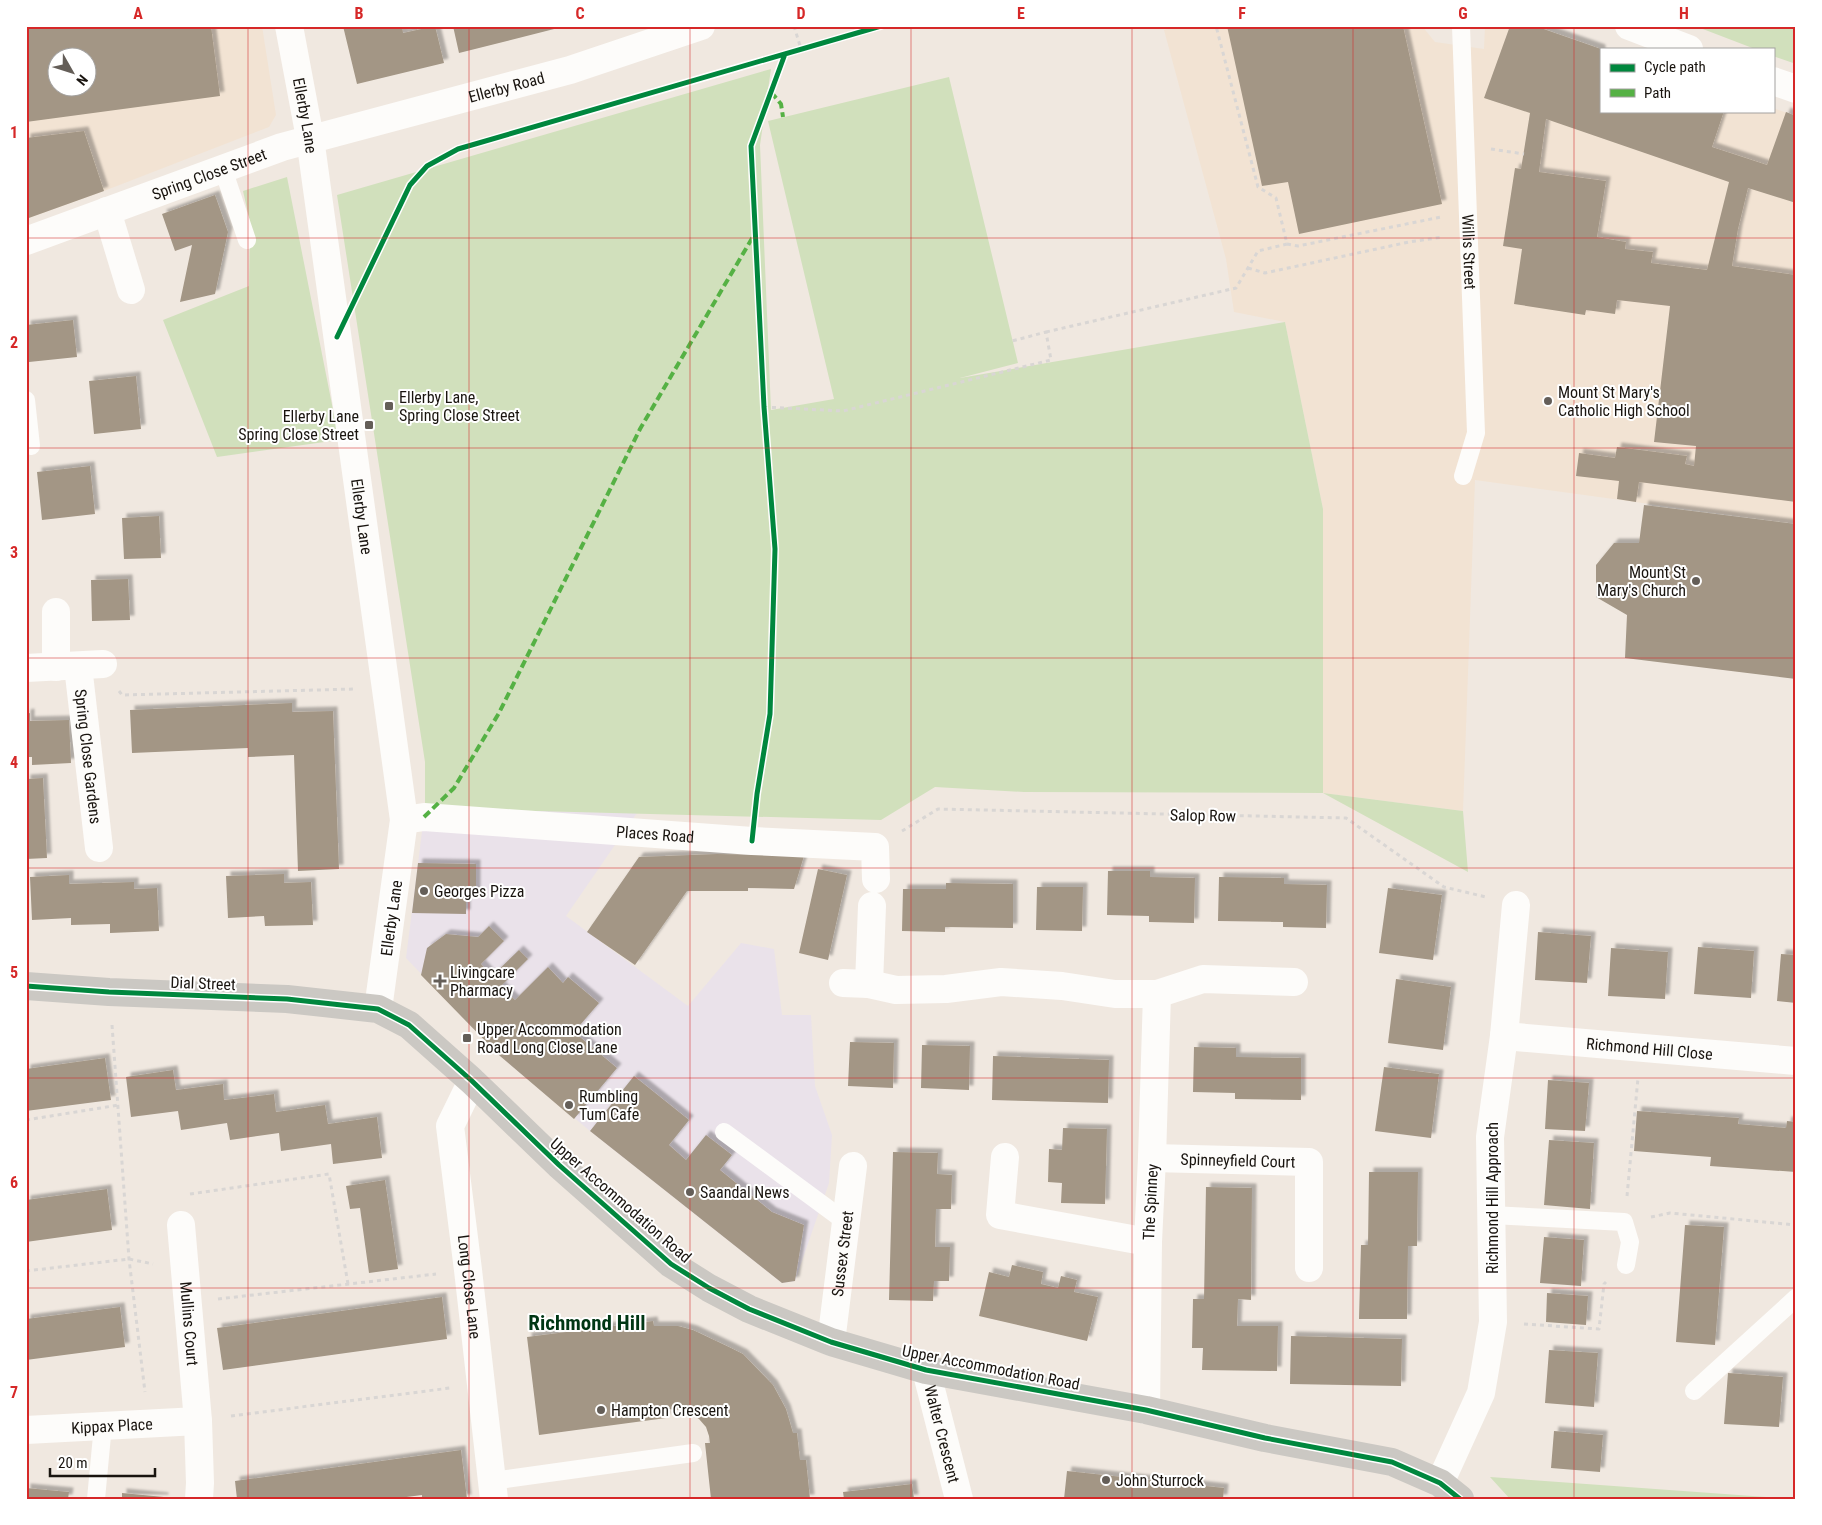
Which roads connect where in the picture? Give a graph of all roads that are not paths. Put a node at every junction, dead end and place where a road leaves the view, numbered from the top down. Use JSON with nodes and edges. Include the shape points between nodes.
{"nodes":[{"id":1,"x":289,"y":26,"type":"edge"},
{"id":2,"x":701,"y":26,"type":"edge"},
{"id":3,"x":1461,"y":26,"type":"edge"},
{"id":4,"x":1629,"y":26,"type":"edge"},
{"id":5,"x":1686,"y":48,"type":"edge"},
{"id":6,"x":1774,"y":81,"type":"edge"},
{"id":7,"x":1796,"y":89,"type":"edge"},
{"id":8,"x":310,"y":138,"type":"junction"},
{"id":9,"x":223,"y":168,"type":"junction"},
{"id":10,"x":107,"y":211,"type":"junction"},
{"id":11,"x":247,"y":240,"type":"dead end"},
{"id":12,"x":26,"y":242,"type":"edge"},
{"id":13,"x":131,"y":290,"type":"dead end"},
{"id":14,"x":26,"y":400,"type":"edge"},
{"id":15,"x":30,"y":446,"type":"dead end"},
{"id":16,"x":1463,"y":476,"type":"dead end"},
{"id":17,"x":56,"y":612,"type":"dead end"},
{"id":18,"x":79,"y":666,"type":"junction"},
{"id":19,"x":26,"y":668,"type":"edge"},
{"id":20,"x":404,"y":820,"type":"junction"},
{"id":21,"x":99,"y":848,"type":"dead end"},
{"id":22,"x":876,"y":879,"type":"dead end"},
{"id":23,"x":1516,"y":905,"type":"road end"},
{"id":24,"x":872,"y":906,"type":"dead end"},
{"id":25,"x":1294,"y":982,"type":"dead end"},
{"id":26,"x":26,"y":986,"type":"edge"},
{"id":27,"x":1157,"y":994,"type":"junction"},
{"id":28,"x":378,"y":1009,"type":"junction"},
{"id":29,"x":1504,"y":1036,"type":"junction"},
{"id":30,"x":1796,"y":1062,"type":"edge"},
{"id":31,"x":472,"y":1081,"type":"junction"},
{"id":32,"x":724,"y":1132,"type":"dead end"},
{"id":33,"x":1005,"y":1157,"type":"dead end"},
{"id":34,"x":1152,"y":1158,"type":"junction"},
{"id":35,"x":852,"y":1166,"type":"dead end"},
{"id":36,"x":1491,"y":1214,"type":"junction"},
{"id":37,"x":846,"y":1222,"type":"junction"},
{"id":38,"x":181,"y":1225,"type":"road end"},
{"id":39,"x":1148,"y":1242,"type":"junction"},
{"id":40,"x":1626,"y":1265,"type":"road end"},
{"id":41,"x":1309,"y":1268,"type":"dead end"},
{"id":42,"x":1796,"y":1298,"type":"edge"},
{"id":43,"x":831,"y":1342,"type":"junction"},
{"id":44,"x":926,"y":1370,"type":"junction"},
{"id":45,"x":1694,"y":1392,"type":"dead end"},
{"id":46,"x":1146,"y":1410,"type":"junction"},
{"id":47,"x":198,"y":1420,"type":"junction"},
{"id":48,"x":102,"y":1425,"type":"junction"},
{"id":49,"x":26,"y":1430,"type":"edge"},
{"id":50,"x":693,"y":1453,"type":"dead end"},
{"id":51,"x":493,"y":1490,"type":"edge"},
{"id":52,"x":1450,"y":1491,"type":"edge"},
{"id":53,"x":96,"y":1499,"type":"edge"},
{"id":54,"x":199,"y":1499,"type":"edge"},
{"id":55,"x":959,"y":1499,"type":"edge"}],
"edges":[{"from":1,"to":8,"type":"street","name":"Ellerby Lane"},
{"from":2,"to":8,"type":"street","name":"Ellerby Road","via":[[570,70]]},
{"from":3,"to":16,"type":"lane","name":"Willis Street","via":[[1476,433]]},
{"from":4,"to":5,"type":"street"},
{"from":6,"to":7,"type":"street"},
{"from":8,"to":9,"type":"street","name":"Spring Close Street"},
{"from":8,"to":20,"type":"street","name":"Ellerby Lane"},
{"from":9,"to":10,"type":"street","name":"Spring Close Street"},
{"from":9,"to":11,"type":"lane"},
{"from":10,"to":12,"type":"street","name":"Spring Close Street"},
{"from":10,"to":13,"type":"street"},
{"from":14,"to":15,"type":"lane"},
{"from":17,"to":18,"type":"street","name":"Spring Close Gardens"},
{"from":18,"to":19,"type":"street"},
{"from":18,"to":21,"type":"street","name":"Spring Close Gardens"},
{"from":20,"to":22,"type":"street","name":"Places Road","via":[[424,817],[875,847]]},
{"from":20,"to":28,"type":"street","name":"Ellerby Lane"},
{"from":23,"to":29,"type":"street","name":"Richmond Hill Approach"},
{"from":24,"to":27,"type":"street","via":[[856,984],[896,990],[946,989],[1001,982],[1115,994]]},
{"from":25,"to":27,"type":"street","via":[[1202,979]]},
{"from":26,"to":28,"type":"street","name":"Dial Street","via":[[287,999]]},
{"from":27,"to":34,"type":"street","name":"The Spinney"},
{"from":28,"to":31,"type":"street","name":"Upper Accommodation Road","via":[[409,1025]]},
{"from":29,"to":30,"type":"street","name":"Richmond Hill Close"},
{"from":29,"to":36,"type":"street","name":"Richmond Hill Approach","via":[[1490,1137]]},
{"from":31,"to":43,"type":"street","name":"Upper Accommodation Road","via":[[559,1165],[670,1264],[749,1309]]},
{"from":31,"to":51,"type":"street","name":"Long Close Lane","via":[[450,1126]]},
{"from":32,"to":37,"type":"lane"},
{"from":33,"to":39,"type":"street","via":[[1000,1215]]},
{"from":34,"to":39,"type":"street","name":"The Spinney"},
{"from":34,"to":41,"type":"street","name":"Spinneyfield Court","via":[[1309,1162]]},
{"from":35,"to":37,"type":"street","name":"Sussex Street"},
{"from":36,"to":40,"type":"lane","via":[[1624,1222],[1630,1242]]},
{"from":36,"to":52,"type":"street","name":"Richmond Hill Approach","via":[[1493,1322],[1482,1393]]},
{"from":37,"to":43,"type":"street","name":"Sussex Street"},
{"from":38,"to":47,"type":"street","name":"Mullins Court"},
{"from":39,"to":46,"type":"street","name":"The Spinney"},
{"from":42,"to":45,"type":"lane"},
{"from":43,"to":44,"type":"street","name":"Upper Accommodation Road"},
{"from":44,"to":46,"type":"street","name":"Upper Accommodation Road"},
{"from":44,"to":55,"type":"street","name":"Walter Crescent"},
{"from":46,"to":52,"type":"street","name":"Upper Accommodation Road","via":[[1265,1438],[1392,1462]]},
{"from":47,"to":48,"type":"street","name":"Kippax Place"},
{"from":47,"to":54,"type":"street","name":"Mullins Court"},
{"from":48,"to":49,"type":"street","name":"Kippax Place"},
{"from":48,"to":53,"type":"lane"},
{"from":50,"to":51,"type":"lane"}]}
